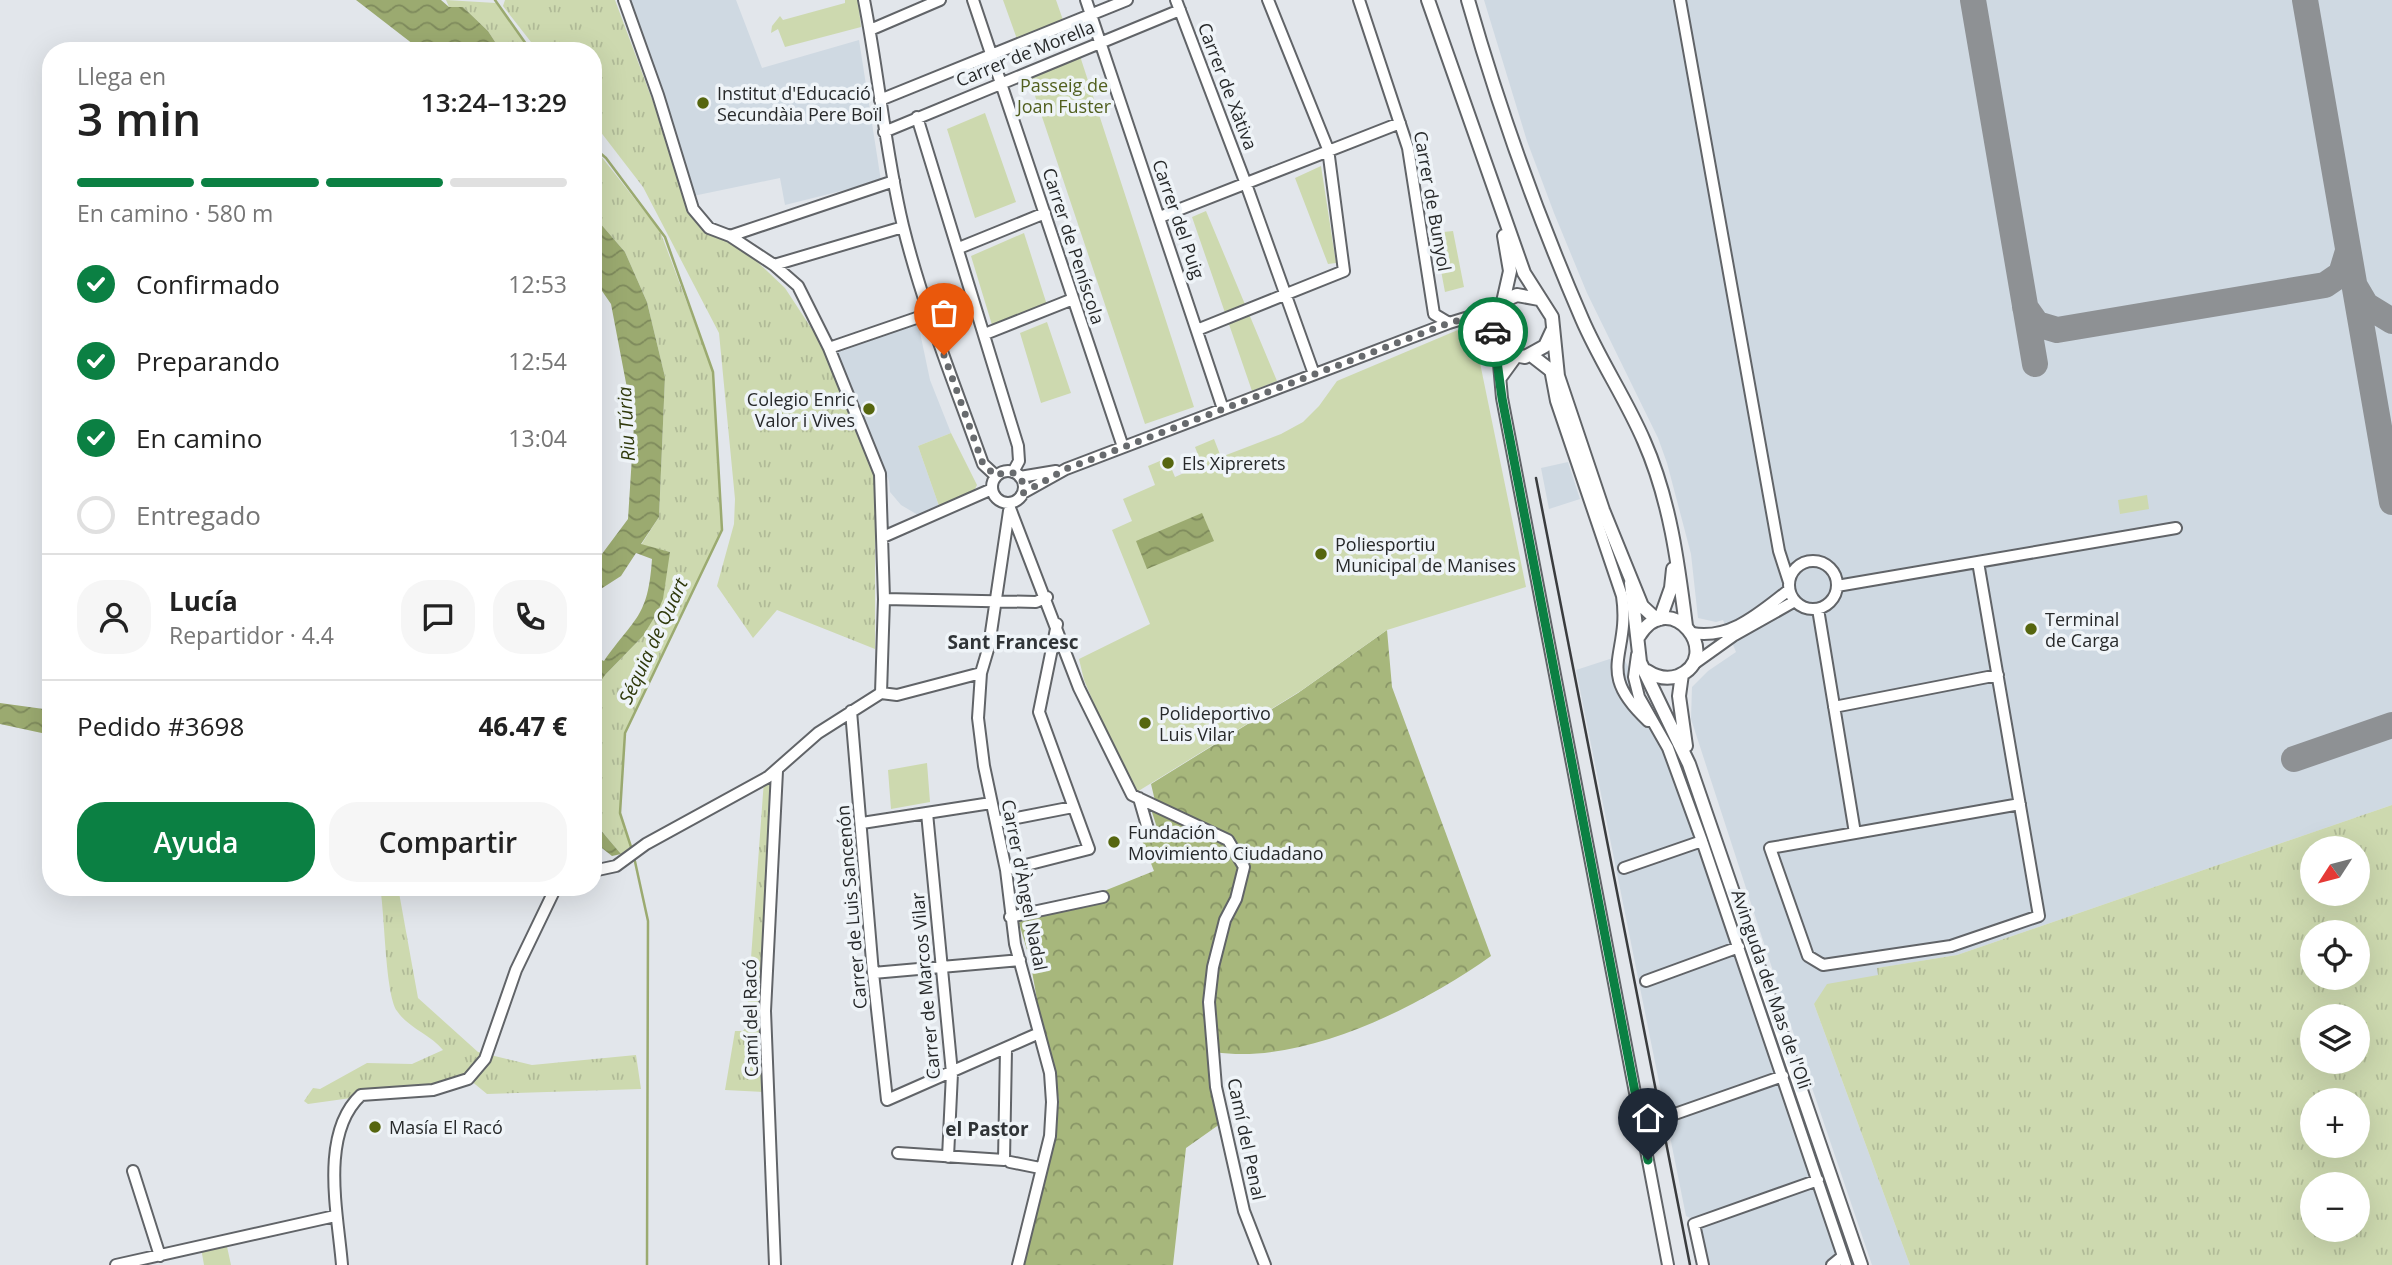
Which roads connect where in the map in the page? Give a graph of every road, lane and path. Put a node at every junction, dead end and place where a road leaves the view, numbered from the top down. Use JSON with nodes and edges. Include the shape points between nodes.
{"nodes":[{"id":1,"x":624,"y":0,"type":"edge"},
{"id":2,"x":864,"y":0,"type":"edge"},
{"id":3,"x":940,"y":0,"type":"edge"},
{"id":4,"x":973,"y":0,"type":"edge"},
{"id":5,"x":1086,"y":0,"type":"edge"},
{"id":6,"x":1127,"y":0,"type":"edge"},
{"id":7,"x":1268,"y":0,"type":"edge"},
{"id":8,"x":1359,"y":0,"type":"edge"},
{"id":9,"x":1428,"y":0,"type":"edge"},
{"id":10,"x":1468,"y":0,"type":"edge"},
{"id":11,"x":1680,"y":0,"type":"edge"},
{"id":12,"x":1178,"y":5,"type":"edge"},
{"id":13,"x":1091,"y":15,"type":"junction"},
{"id":14,"x":870,"y":30,"type":"junction"},
{"id":15,"x":1100,"y":41,"type":"junction"},
{"id":16,"x":991,"y":55,"type":"junction"},
{"id":17,"x":1000,"y":81,"type":"junction"},
{"id":18,"x":880,"y":100,"type":"junction"},
{"id":19,"x":917,"y":117,"type":"junction"},
{"id":20,"x":1400,"y":123,"type":"junction"},
{"id":21,"x":884,"y":132,"type":"junction"},
{"id":22,"x":1328,"y":149,"type":"junction"},
{"id":23,"x":894,"y":181,"type":"junction"},
{"id":24,"x":1247,"y":184,"type":"junction"},
{"id":25,"x":1498,"y":205,"type":"junction"},
{"id":26,"x":1045,"y":213,"type":"junction"},
{"id":27,"x":1160,"y":217,"type":"junction"},
{"id":28,"x":903,"y":227,"type":"junction"},
{"id":29,"x":730,"y":236,"type":"junction"},
{"id":30,"x":959,"y":248,"type":"junction"},
{"id":31,"x":774,"y":265,"type":"junction"},
{"id":32,"x":1285,"y":295,"type":"junction"},
{"id":33,"x":1073,"y":299,"type":"junction"},
{"id":34,"x":1539,"y":299,"type":"junction"},
{"id":35,"x":1500,"y":305,"type":"junction"},
{"id":36,"x":929,"y":314,"type":"junction"},
{"id":37,"x":1471,"y":317,"type":"junction"},
{"id":38,"x":1449,"y":323,"type":"junction"},
{"id":39,"x":1492,"y":327,"type":"junction"},
{"id":40,"x":1197,"y":330,"type":"junction"},
{"id":41,"x":1552,"y":331,"type":"junction"},
{"id":42,"x":985,"y":334,"type":"junction"},
{"id":43,"x":1497,"y":342,"type":"junction"},
{"id":44,"x":830,"y":348,"type":"junction"},
{"id":45,"x":1531,"y":355,"type":"junction"},
{"id":46,"x":1517,"y":356,"type":"junction"},
{"id":47,"x":1554,"y":372,"type":"junction"},
{"id":48,"x":1314,"y":374,"type":"junction"},
{"id":49,"x":1502,"y":378,"type":"junction"},
{"id":50,"x":1223,"y":409,"type":"junction"},
{"id":51,"x":1123,"y":447,"type":"junction"},
{"id":52,"x":1066,"y":469,"type":"junction"},
{"id":53,"x":1017,"y":475,"type":"junction"},
{"id":54,"x":996,"y":476,"type":"junction"},
{"id":55,"x":992,"y":489,"type":"junction"},
{"id":56,"x":1023,"y":493,"type":"junction"},
{"id":57,"x":1009,"y":506,"type":"junction"},
{"id":58,"x":2176,"y":528,"type":"dead end"},
{"id":59,"x":883,"y":537,"type":"junction"},
{"id":60,"x":1675,"y":544,"type":"junction"},
{"id":61,"x":1779,"y":551,"type":"junction"},
{"id":62,"x":1978,"y":562,"type":"junction"},
{"id":63,"x":1802,"y":564,"type":"junction"},
{"id":64,"x":1631,"y":583,"type":"junction"},
{"id":65,"x":1789,"y":586,"type":"junction"},
{"id":66,"x":1837,"y":586,"type":"junction"},
{"id":67,"x":1047,"y":597,"type":"junction"},
{"id":68,"x":884,"y":599,"type":"junction"},
{"id":69,"x":996,"y":599,"type":"junction"},
{"id":70,"x":1795,"y":601,"type":"junction"},
{"id":71,"x":1818,"y":609,"type":"junction"},
{"id":72,"x":1659,"y":620,"type":"junction"},
{"id":73,"x":1057,"y":624,"type":"junction"},
{"id":74,"x":1689,"y":630,"type":"junction"},
{"id":75,"x":1639,"y":636,"type":"junction"},
{"id":76,"x":1637,"y":653,"type":"junction"},
{"id":77,"x":1646,"y":670,"type":"junction"},
{"id":78,"x":1686,"y":670,"type":"junction"},
{"id":79,"x":981,"y":673,"type":"junction"},
{"id":80,"x":1998,"y":675,"type":"junction"},
{"id":81,"x":881,"y":693,"type":"junction"},
{"id":82,"x":1834,"y":708,"type":"junction"},
{"id":83,"x":851,"y":710,"type":"junction"},
{"id":84,"x":1656,"y":727,"type":"junction"},
{"id":85,"x":1689,"y":764,"type":"junction"},
{"id":86,"x":777,"y":771,"type":"junction"},
{"id":87,"x":1135,"y":797,"type":"junction"},
{"id":88,"x":991,"y":803,"type":"junction"},
{"id":89,"x":2020,"y":804,"type":"junction"},
{"id":90,"x":1073,"y":807,"type":"junction"},
{"id":91,"x":927,"y":813,"type":"junction"},
{"id":92,"x":862,"y":822,"type":"junction"},
{"id":93,"x":996,"y":822,"type":"junction"},
{"id":94,"x":1148,"y":829,"type":"dead end"},
{"id":95,"x":1855,"y":833,"type":"junction"},
{"id":96,"x":1702,"y":841,"type":"junction"},
{"id":97,"x":1625,"y":868,"type":"dead end"},
{"id":98,"x":602,"y":869,"type":"edge"},
{"id":99,"x":1006,"y":870,"type":"junction"},
{"id":100,"x":552,"y":896,"type":"edge"},
{"id":101,"x":1103,"y":897,"type":"dead end"},
{"id":102,"x":1010,"y":917,"type":"junction"},
{"id":103,"x":1739,"y":947,"type":"junction"},
{"id":104,"x":1020,"y":960,"type":"junction"},
{"id":105,"x":942,"y":967,"type":"junction"},
{"id":106,"x":873,"y":973,"type":"junction"},
{"id":107,"x":1646,"y":981,"type":"dead end"},
{"id":108,"x":1037,"y":1034,"type":"junction"},
{"id":109,"x":1006,"y":1049,"type":"junction"},
{"id":110,"x":952,"y":1073,"type":"junction"},
{"id":111,"x":1783,"y":1076,"type":"junction"},
{"id":112,"x":1672,"y":1115,"type":"dead end"},
{"id":113,"x":898,"y":1153,"type":"dead end"},
{"id":114,"x":948,"y":1157,"type":"junction"},
{"id":115,"x":1007,"y":1161,"type":"junction"},
{"id":116,"x":1040,"y":1168,"type":"junction"},
{"id":117,"x":133,"y":1171,"type":"dead end"},
{"id":118,"x":1818,"y":1180,"type":"junction"},
{"id":119,"x":335,"y":1216,"type":"junction"},
{"id":120,"x":160,"y":1256,"type":"junction"},
{"id":121,"x":1845,"y":1261,"type":"edge"},
{"id":122,"x":116,"y":1265,"type":"edge"},
{"id":123,"x":342,"y":1265,"type":"edge"},
{"id":124,"x":775,"y":1265,"type":"edge"},
{"id":125,"x":1018,"y":1265,"type":"edge"},
{"id":126,"x":1265,"y":1265,"type":"edge"},
{"id":127,"x":1668,"y":1265,"type":"edge"},
{"id":128,"x":1703,"y":1265,"type":"edge"},
{"id":129,"x":1832,"y":1265,"type":"edge"},
{"id":130,"x":1861,"y":1265,"type":"edge"}],
"edges":[{"from":1,"to":29,"type":"street","via":[[693,209],[709,228]]},
{"from":2,"to":14,"type":"street"},
{"from":3,"to":14,"type":"street"},
{"from":4,"to":16,"type":"street","name":"Carrer de Peníscola"},
{"from":5,"to":13,"type":"street","name":"Carrer del Puig"},
{"from":6,"to":13,"type":"street","name":"Carrer de Morella"},
{"from":7,"to":22,"type":"street"},
{"from":8,"to":20,"type":"street","name":"Carrer de Bunyol"},
{"from":9,"to":25,"type":"main road"},
{"from":10,"to":60,"type":"main road","via":[[1526,183],[1583,321],[1645,442]]},
{"from":11,"to":61,"type":"street"},
{"from":12,"to":15,"type":"street","name":"Carrer de Morella"},
{"from":12,"to":24,"type":"street","name":"Carrer de Xàtiva"},
{"from":13,"to":15,"type":"street","name":"Carrer del Puig"},
{"from":13,"to":16,"type":"street","name":"Carrer de Morella"},
{"from":14,"to":18,"type":"street"},
{"from":15,"to":17,"type":"street","name":"Carrer de Morella"},
{"from":15,"to":27,"type":"street","name":"Carrer del Puig"},
{"from":16,"to":17,"type":"street","name":"Carrer de Peníscola"},
{"from":16,"to":18,"type":"street","name":"Carrer de Morella"},
{"from":17,"to":19,"type":"street","name":"Carrer de Morella"},
{"from":17,"to":26,"type":"street","name":"Carrer de Peníscola"},
{"from":18,"to":21,"type":"street"},
{"from":19,"to":21,"type":"street","name":"Carrer de Morella"},
{"from":19,"to":30,"type":"street"},
{"from":20,"to":22,"type":"street"},
{"from":20,"to":38,"type":"street","name":"Carrer de Bunyol","via":[[1434,314]]},
{"from":21,"to":23,"type":"street"},
{"from":22,"to":24,"type":"street"},
{"from":22,"to":32,"type":"street","via":[[1344,271]]},
{"from":23,"to":28,"type":"street"},
{"from":23,"to":29,"type":"street"},
{"from":24,"to":27,"type":"street"},
{"from":24,"to":32,"type":"street","name":"Carrer de Xàtiva"},
{"from":25,"to":34,"type":"main road"},
{"from":25,"to":35,"type":"main road","via":[[1510,271]]},
{"from":26,"to":30,"type":"street"},
{"from":26,"to":33,"type":"street","name":"Carrer de Peníscola"},
{"from":27,"to":40,"type":"street","name":"Carrer del Puig"},
{"from":28,"to":31,"type":"street"},
{"from":28,"to":36,"type":"street"},
{"from":29,"to":31,"type":"street"},
{"from":30,"to":42,"type":"street"},
{"from":31,"to":44,"type":"street","via":[[798,286]]},
{"from":32,"to":40,"type":"street"},
{"from":32,"to":48,"type":"street","name":"Carrer de Xàtiva"},
{"from":33,"to":42,"type":"street"},
{"from":33,"to":51,"type":"street","name":"Carrer de Peníscola"},
{"from":34,"to":35,"type":"main road","via":[[1517,295]]},
{"from":34,"to":41,"type":"main road","via":[[1549,310]]},
{"from":35,"to":37,"type":"street"},
{"from":35,"to":39,"type":"main road"},
{"from":36,"to":44,"type":"street"},
{"from":36,"to":54,"type":"street","via":[[983,464]]},
{"from":37,"to":38,"type":"street"},
{"from":37,"to":39,"type":"street"},
{"from":38,"to":48,"type":"street"},
{"from":39,"to":43,"type":"main road"},
{"from":40,"to":50,"type":"street","name":"Carrer del Puig"},
{"from":41,"to":45,"type":"main road","via":[[1545,346]]},
{"from":41,"to":47,"type":"main road"},
{"from":42,"to":53,"type":"street","via":[[1018,446]]},
{"from":43,"to":46,"type":"main road"},
{"from":43,"to":49,"type":"street"},
{"from":44,"to":59,"type":"street","via":[[880,474]]},
{"from":45,"to":46,"type":"main road"},
{"from":45,"to":47,"type":"main road"},
{"from":46,"to":49,"type":"street"},
{"from":47,"to":64,"type":"main road"},
{"from":47,"to":84,"type":"street","name":"Avinguda del Mas de l'Oli","via":[[1556,401],[1622,596],[1625,618],[1616,665],[1620,689]]},
{"from":48,"to":50,"type":"street"},
{"from":49,"to":127,"type":"street","via":[[1502,398]]},
{"from":50,"to":51,"type":"street"},
{"from":51,"to":52,"type":"street"},
{"from":52,"to":53,"type":"street"},
{"from":52,"to":56,"type":"street"},
{"from":53,"to":54,"type":"street"},
{"from":53,"to":56,"type":"street"},
{"from":54,"to":55,"type":"street"},
{"from":55,"to":57,"type":"street","via":[[997,499]]},
{"from":55,"to":59,"type":"street"},
{"from":56,"to":57,"type":"street"},
{"from":57,"to":67,"type":"street"},
{"from":57,"to":69,"type":"street","name":"Carrer d'Àngel Nadal"},
{"from":58,"to":62,"type":"street"},
{"from":59,"to":68,"type":"street"},
{"from":60,"to":72,"type":"main road","via":[[1671,589]]},
{"from":60,"to":74,"type":"main road"},
{"from":61,"to":63,"type":"street"},
{"from":61,"to":65,"type":"street"},
{"from":62,"to":66,"type":"street"},
{"from":62,"to":80,"type":"street"},
{"from":63,"to":65,"type":"street"},
{"from":63,"to":66,"type":"street","via":[[1826,565]]},
{"from":64,"to":72,"type":"main road","via":[[1642,606]]},
{"from":64,"to":75,"type":"main road"},
{"from":65,"to":70,"type":"street"},
{"from":65,"to":74,"type":"street","via":[[1717,636]]},
{"from":66,"to":71,"type":"street","via":[[1831,601]]},
{"from":67,"to":69,"type":"street","via":[[1036,602]]},
{"from":67,"to":73,"type":"street"},
{"from":68,"to":69,"type":"street"},
{"from":68,"to":81,"type":"street"},
{"from":69,"to":79,"type":"street","name":"Carrer d'Àngel Nadal"},
{"from":70,"to":71,"type":"street"},
{"from":70,"to":78,"type":"street","via":[[1732,636]]},
{"from":71,"to":82,"type":"street"},
{"from":72,"to":74,"type":"main road","via":[[1679,621]]},
{"from":72,"to":75,"type":"main road"},
{"from":73,"to":87,"type":"street","via":[[1079,688]]},
{"from":73,"to":90,"type":"street","via":[[1039,712]]},
{"from":74,"to":78,"type":"main road","via":[[1696,650]]},
{"from":75,"to":76,"type":"main road"},
{"from":76,"to":77,"type":"main road"},
{"from":76,"to":84,"type":"street","name":"Avinguda del Mas de l'Oli","via":[[1634,677],[1639,697]]},
{"from":77,"to":78,"type":"main road","via":[[1663,678]]},
{"from":77,"to":85,"type":"main road"},
{"from":78,"to":85,"type":"main road","via":[[1679,696]]},
{"from":79,"to":81,"type":"street","via":[[897,695]]},
{"from":79,"to":88,"type":"street","name":"Carrer d'Àngel Nadal","via":[[978,718]]},
{"from":80,"to":82,"type":"street"},
{"from":80,"to":89,"type":"street"},
{"from":81,"to":83,"type":"street"},
{"from":82,"to":95,"type":"street"},
{"from":83,"to":86,"type":"street"},
{"from":83,"to":92,"type":"street","name":"Carrer de Luis Sancenón"},
{"from":84,"to":96,"type":"street","name":"Avinguda del Mas de l'Oli"},
{"from":85,"to":130,"type":"main road"},
{"from":86,"to":98,"type":"street","via":[[646,844],[617,866]]},
{"from":86,"to":124,"type":"street","name":"Camí del Racó","via":[[765,1012]]},
{"from":87,"to":94,"type":"street"},
{"from":87,"to":126,"type":"street","name":"Camí del Penal","via":[[1228,840],[1244,867],[1225,920],[1209,1002],[1216,1087],[1244,1211]]},
{"from":88,"to":91,"type":"street"},
{"from":88,"to":93,"type":"street","name":"Carrer d'Àngel Nadal"},
{"from":89,"to":95,"type":"street"},
{"from":89,"to":95,"type":"street","via":[[2039,916],[1951,946],[1815,963],[1808,956],[1770,848]]},
{"from":90,"to":93,"type":"street"},
{"from":90,"to":99,"type":"street","via":[[1089,849]]},
{"from":91,"to":92,"type":"street"},
{"from":91,"to":105,"type":"street","name":"Carrer de Marcos Vilar"},
{"from":92,"to":106,"type":"street","name":"Carrer de Luis Sancenón"},
{"from":93,"to":99,"type":"street","name":"Carrer d'Àngel Nadal"},
{"from":96,"to":97,"type":"street"},
{"from":96,"to":103,"type":"street","name":"Avinguda del Mas de l'Oli"},
{"from":99,"to":102,"type":"street","name":"Carrer d'Àngel Nadal"},
{"from":100,"to":119,"type":"street","via":[[516,970],[485,1059],[468,1079],[445,1087],[360,1095],[343,1115],[337,1138]]},
{"from":101,"to":102,"type":"street"},
{"from":102,"to":104,"type":"street","name":"Carrer d'Àngel Nadal"},
{"from":103,"to":107,"type":"street"},
{"from":103,"to":111,"type":"street","name":"Avinguda del Mas de l'Oli"},
{"from":104,"to":105,"type":"street"},
{"from":104,"to":108,"type":"street","name":"Carrer d'Àngel Nadal"},
{"from":105,"to":106,"type":"street"},
{"from":105,"to":110,"type":"street","name":"Carrer de Marcos Vilar"},
{"from":106,"to":110,"type":"street","name":"Carrer de Luis Sancenón","via":[[887,1100]]},
{"from":108,"to":109,"type":"street"},
{"from":108,"to":116,"type":"street","name":"Carrer d'Àngel Nadal","via":[[1050,1073],[1052,1102],[1050,1136]]},
{"from":109,"to":110,"type":"street"},
{"from":109,"to":115,"type":"street"},
{"from":110,"to":114,"type":"street","name":"Carrer de Marcos Vilar"},
{"from":111,"to":112,"type":"street"},
{"from":111,"to":118,"type":"street","name":"Avinguda del Mas de l'Oli"},
{"from":113,"to":114,"type":"street"},
{"from":114,"to":115,"type":"street"},
{"from":115,"to":116,"type":"street"},
{"from":116,"to":125,"type":"street","name":"Carrer d'Àngel Nadal"},
{"from":117,"to":120,"type":"street"},
{"from":118,"to":121,"type":"street","name":"Avinguda del Mas de l'Oli"},
{"from":118,"to":128,"type":"street","via":[[1694,1224]]},
{"from":119,"to":120,"type":"street"},
{"from":119,"to":123,"type":"street"},
{"from":120,"to":122,"type":"street"},
{"from":121,"to":129,"type":"street"}]}
